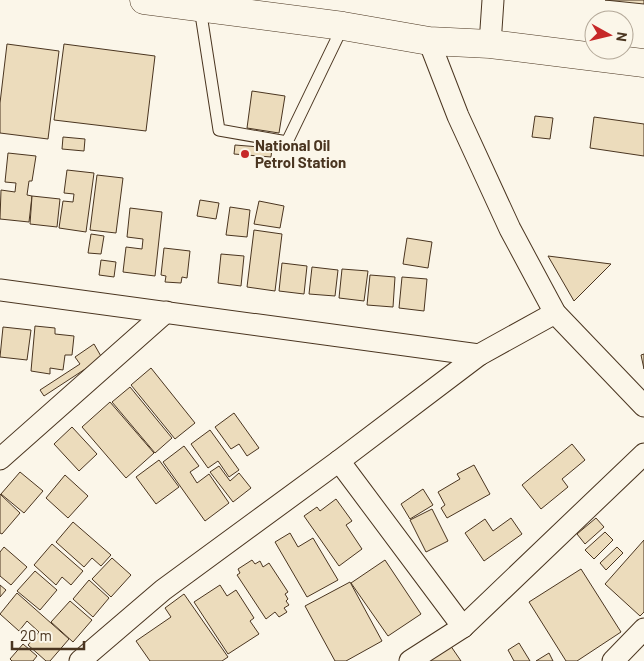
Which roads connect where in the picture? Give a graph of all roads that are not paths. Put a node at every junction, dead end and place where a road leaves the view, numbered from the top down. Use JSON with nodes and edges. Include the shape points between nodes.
{"nodes":[{"id":1,"x":144,"y":0,"type":"edge"},
{"id":2,"x":493,"y":0,"type":"edge"},
{"id":3,"x":200,"y":8,"type":"junction"},
{"id":4,"x":343,"y":26,"type":"junction"},
{"id":5,"x":430,"y":41,"type":"junction"},
{"id":6,"x":490,"y":44,"type":"junction"},
{"id":7,"x":644,"y":63,"type":"edge"},
{"id":8,"x":0,"y":290,"type":"edge"},
{"id":9,"x":166,"y":312,"type":"junction"},
{"id":10,"x":555,"y":313,"type":"junction"},
{"id":11,"x":479,"y":355,"type":"junction"},
{"id":12,"x":644,"y":406,"type":"edge"},
{"id":13,"x":644,"y":454,"type":"edge"},
{"id":14,"x":0,"y":459,"type":"edge"},
{"id":15,"x":339,"y":461,"type":"junction"},
{"id":16,"x":463,"y":627,"type":"junction"},
{"id":17,"x":644,"y":629,"type":"edge"},
{"id":18,"x":80,"y":661,"type":"edge"},
{"id":19,"x":410,"y":661,"type":"edge"},
{"id":20,"x":613,"y":661,"type":"edge"}],
"edges":[{"from":1,"to":3,"type":"highway"},
{"from":2,"to":6,"type":"street"},
{"from":3,"to":4,"type":"highway"},
{"from":3,"to":4,"type":"lane","via":[[219,130],[287,142]]},
{"from":4,"to":5,"type":"highway"},
{"from":5,"to":6,"type":"highway"},
{"from":5,"to":10,"type":"street","via":[[458,116],[510,229]]},
{"from":6,"to":7,"type":"highway"},
{"from":8,"to":9,"type":"street"},
{"from":9,"to":11,"type":"street"},
{"from":9,"to":14,"type":"street"},
{"from":10,"to":11,"type":"street"},
{"from":10,"to":12,"type":"street"},
{"from":11,"to":15,"type":"street"},
{"from":13,"to":16,"type":"street"},
{"from":15,"to":16,"type":"street"},
{"from":15,"to":18,"type":"street","via":[[163,590]]},
{"from":16,"to":19,"type":"street"},
{"from":17,"to":20,"type":"street"}]}
